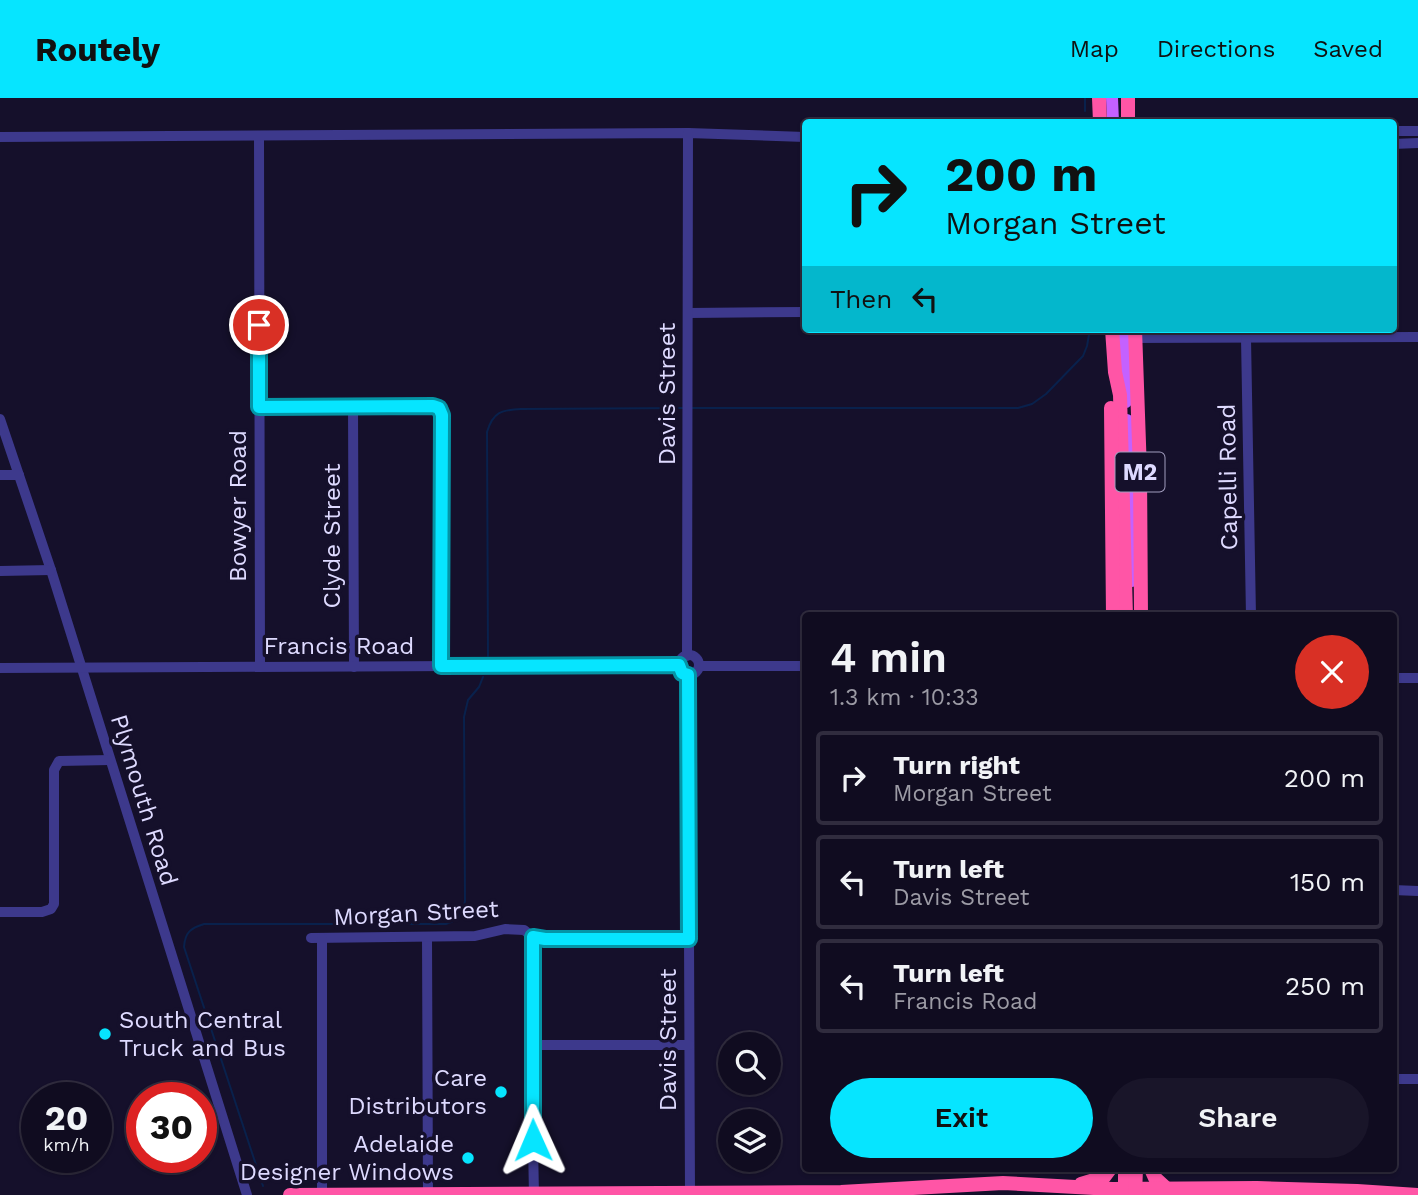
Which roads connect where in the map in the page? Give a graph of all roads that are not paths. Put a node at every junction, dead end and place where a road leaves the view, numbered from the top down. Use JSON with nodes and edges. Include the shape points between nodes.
{"nodes":[{"id":1,"x":1099,"y":98,"type":"edge"},
{"id":2,"x":1128,"y":98,"type":"edge"},
{"id":3,"x":1112,"y":103,"type":"edge"},
{"id":4,"x":1097,"y":119,"type":"edge"},
{"id":5,"x":1100,"y":119,"type":"edge"},
{"id":6,"x":1128,"y":119,"type":"edge"},
{"id":7,"x":1397,"y":131,"type":"edge"},
{"id":8,"x":1418,"y":131,"type":"edge"},
{"id":9,"x":688,"y":133,"type":"junction"},
{"id":10,"x":259,"y":136,"type":"junction"},
{"id":11,"x":802,"y":136,"type":"edge"},
{"id":12,"x":0,"y":137,"type":"edge"},
{"id":13,"x":1397,"y":144,"type":"edge"},
{"id":14,"x":1418,"y":144,"type":"edge"},
{"id":15,"x":688,"y":313,"type":"junction"},
{"id":16,"x":802,"y":313,"type":"edge"},
{"id":17,"x":1123,"y":333,"type":"edge"},
{"id":18,"x":1123,"y":333,"type":"edge"},
{"id":19,"x":1123,"y":333,"type":"edge"},
{"id":20,"x":1158,"y":333,"type":"edge"},
{"id":21,"x":1418,"y":337,"type":"edge"},
{"id":22,"x":1246,"y":338,"type":"junction"},
{"id":23,"x":1115,"y":372,"type":"junction"},
{"id":24,"x":353,"y":406,"type":"junction"},
{"id":25,"x":259,"y":407,"type":"junction"},
{"id":26,"x":0,"y":418,"type":"edge"},
{"id":27,"x":0,"y":475,"type":"edge"},
{"id":28,"x":19,"y":475,"type":"junction"},
{"id":29,"x":51,"y":570,"type":"junction"},
{"id":30,"x":0,"y":571,"type":"edge"},
{"id":31,"x":1112,"y":612,"type":"edge"},
{"id":32,"x":1126,"y":612,"type":"edge"},
{"id":33,"x":1132,"y":612,"type":"edge"},
{"id":34,"x":1141,"y":612,"type":"edge"},
{"id":35,"x":1251,"y":612,"type":"edge"},
{"id":36,"x":687,"y":656,"type":"junction"},
{"id":37,"x":679,"y":665,"type":"junction"},
{"id":38,"x":441,"y":666,"type":"junction"},
{"id":39,"x":699,"y":666,"type":"junction"},
{"id":40,"x":802,"y":666,"type":"edge"},
{"id":41,"x":260,"y":667,"type":"junction"},
{"id":42,"x":354,"y":667,"type":"junction"},
{"id":43,"x":0,"y":668,"type":"edge"},
{"id":44,"x":81,"y":668,"type":"junction"},
{"id":45,"x":688,"y":675,"type":"junction"},
{"id":46,"x":1397,"y":678,"type":"edge"},
{"id":47,"x":1418,"y":678,"type":"edge"},
{"id":48,"x":110,"y":760,"type":"junction"},
{"id":49,"x":1397,"y":890,"type":"edge"},
{"id":50,"x":1418,"y":891,"type":"edge"},
{"id":51,"x":0,"y":912,"type":"edge"},
{"id":52,"x":428,"y":937,"type":"junction"},
{"id":53,"x":533,"y":937,"type":"junction"},
{"id":54,"x":689,"y":939,"type":"junction"},
{"id":55,"x":533,"y":1045,"type":"junction"},
{"id":56,"x":689,"y":1045,"type":"junction"},
{"id":57,"x":1397,"y":1079,"type":"edge"},
{"id":58,"x":1418,"y":1079,"type":"edge"},
{"id":59,"x":1109,"y":1172,"type":"edge"},
{"id":60,"x":1112,"y":1172,"type":"edge"},
{"id":61,"x":1124,"y":1172,"type":"edge"},
{"id":62,"x":1137,"y":1172,"type":"edge"},
{"id":63,"x":1144,"y":1172,"type":"edge"},
{"id":64,"x":1153,"y":1172,"type":"edge"},
{"id":65,"x":1073,"y":1187,"type":"junction"},
{"id":66,"x":1168,"y":1189,"type":"junction"},
{"id":67,"x":1116,"y":1193,"type":"edge"},
{"id":68,"x":1141,"y":1193,"type":"edge"},
{"id":69,"x":534,"y":1194,"type":"edge"},
{"id":70,"x":690,"y":1194,"type":"edge"},
{"id":71,"x":247,"y":1195,"type":"edge"},
{"id":72,"x":290,"y":1195,"type":"edge"},
{"id":73,"x":322,"y":1195,"type":"edge"},
{"id":74,"x":428,"y":1195,"type":"edge"},
{"id":75,"x":1418,"y":1195,"type":"edge"}],
"edges":[{"from":1,"to":5,"type":"highway","bridge":true},
{"from":2,"to":6,"type":"highway"},
{"from":3,"to":4,"type":"main road"},
{"from":7,"to":8,"type":"street"},
{"from":9,"to":10,"type":"street"},
{"from":9,"to":11,"type":"street"},
{"from":9,"to":15,"type":"street","name":"Davis Street"},
{"from":10,"to":12,"type":"street"},
{"from":10,"to":25,"type":"street","name":"Bowyer Road"},
{"from":13,"to":14,"type":"street"},
{"from":15,"to":16,"type":"street"},
{"from":15,"to":36,"type":"street","name":"Davis Street"},
{"from":17,"to":23,"type":"highway","number":"M2"},
{"from":18,"to":33,"type":"main road"},
{"from":19,"to":34,"type":"highway","number":"M2","bridge":true,"via":[[1140,472]]},
{"from":20,"to":22,"type":"street"},
{"from":21,"to":22,"type":"street"},
{"from":22,"to":35,"type":"street","name":"Capelli Road"},
{"from":23,"to":31,"type":"highway","via":[[1111,402]]},
{"from":23,"to":32,"type":"highway","number":"M2","via":[[1121,395]]},
{"from":24,"to":25,"type":"street"},
{"from":24,"to":38,"type":"street","via":[[433,406],[442,415]]},
{"from":24,"to":42,"type":"street","name":"Clyde Street"},
{"from":25,"to":41,"type":"street","name":"Bowyer Road"},
{"from":26,"to":28,"type":"street","name":"Plymouth Road"},
{"from":27,"to":28,"type":"street"},
{"from":28,"to":29,"type":"street","name":"Plymouth Road"},
{"from":29,"to":30,"type":"street"},
{"from":29,"to":44,"type":"street","name":"Plymouth Road"},
{"from":36,"to":37,"type":"street"},
{"from":36,"to":39,"type":"street"},
{"from":37,"to":38,"type":"street","name":"Francis Road"},
{"from":37,"to":45,"type":"street"},
{"from":38,"to":42,"type":"street","name":"Francis Road"},
{"from":39,"to":40,"type":"street"},
{"from":39,"to":45,"type":"street"},
{"from":41,"to":42,"type":"street","name":"Francis Road"},
{"from":41,"to":44,"type":"street","name":"Francis Road"},
{"from":43,"to":44,"type":"street","name":"Francis Road"},
{"from":44,"to":48,"type":"street","name":"Plymouth Road"},
{"from":45,"to":54,"type":"street","name":"Davis Street"},
{"from":46,"to":47,"type":"street"},
{"from":48,"to":51,"type":"street","via":[[59,761],[54,770],[54,904],[41,912]]},
{"from":48,"to":71,"type":"street","name":"Plymouth Road"},
{"from":49,"to":50,"type":"street"},
{"from":52,"to":53,"type":"street","name":"Morgan Street","via":[[475,936],[505,929],[524,930]]},
{"from":52,"to":73,"type":"street","name":"Morgan Street","via":[[317,938]]},
{"from":52,"to":74,"type":"street"},
{"from":53,"to":54,"type":"street","name":"Morgan Street"},
{"from":53,"to":55,"type":"street"},
{"from":54,"to":56,"type":"street","name":"Davis Street"},
{"from":55,"to":56,"type":"street"},
{"from":55,"to":69,"type":"street"},
{"from":56,"to":70,"type":"street","name":"Davis Street"},
{"from":57,"to":58,"type":"street"},
{"from":59,"to":65,"type":"highway"},
{"from":60,"to":67,"type":"highway"},
{"from":61,"to":67,"type":"highway","bridge":true},
{"from":62,"to":68,"type":"highway","bridge":true},
{"from":63,"to":68,"type":"highway"},
{"from":64,"to":66,"type":"highway"},
{"from":65,"to":67,"type":"highway"},
{"from":65,"to":70,"type":"highway","via":[[1003,1183]]},
{"from":66,"to":68,"type":"highway"},
{"from":66,"to":75,"type":"highway"},
{"from":67,"to":68,"type":"highway"},
{"from":69,"to":70,"type":"highway"},
{"from":69,"to":74,"type":"highway"},
{"from":72,"to":73,"type":"highway"},
{"from":73,"to":74,"type":"highway"}]}
